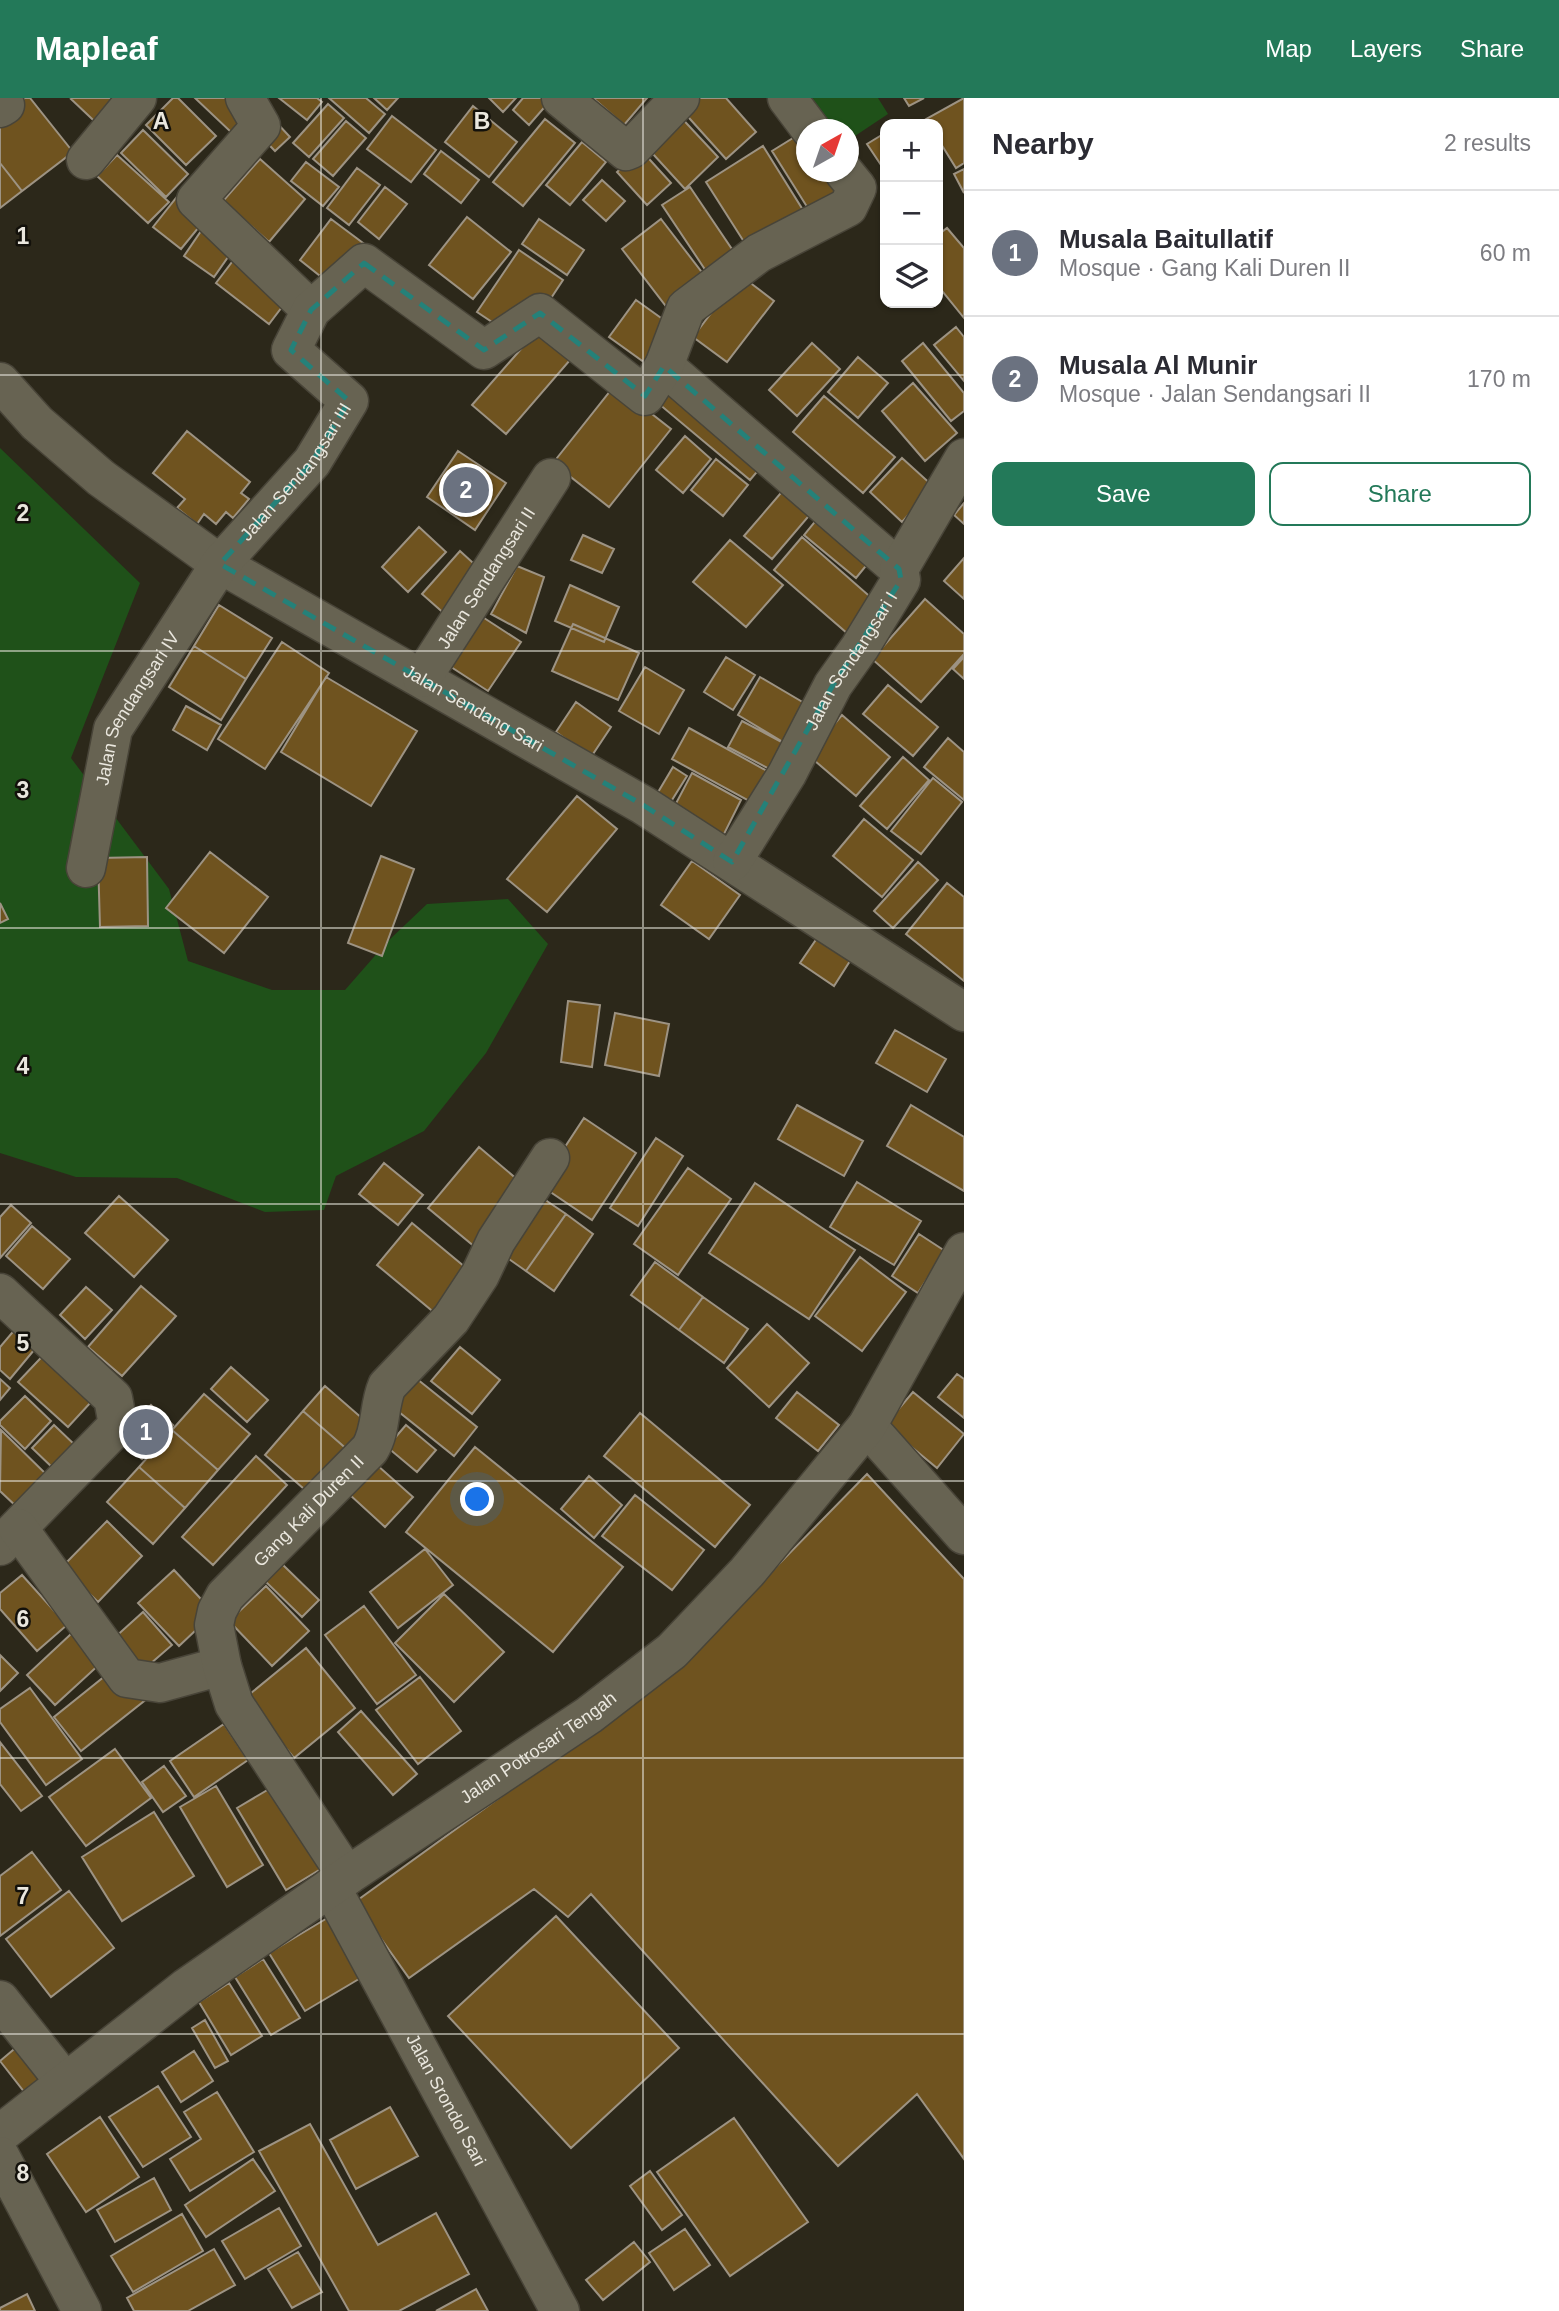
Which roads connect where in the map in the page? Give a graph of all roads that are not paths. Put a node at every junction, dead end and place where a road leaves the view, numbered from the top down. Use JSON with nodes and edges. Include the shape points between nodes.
{"nodes":[{"id":1,"x":137,"y":98,"type":"edge"},
{"id":2,"x":245,"y":98,"type":"edge"},
{"id":3,"x":561,"y":98,"type":"edge"},
{"id":4,"x":680,"y":98,"type":"edge"},
{"id":5,"x":787,"y":98,"type":"edge"},
{"id":6,"x":803,"y":119,"type":"edge"},
{"id":7,"x":86,"y":160,"type":"dead end"},
{"id":8,"x":852,"y":182,"type":"edge"},
{"id":9,"x":311,"y":310,"type":"junction"},
{"id":10,"x":664,"y":366,"type":"junction"},
{"id":11,"x":0,"y":382,"type":"edge"},
{"id":12,"x":964,"y":458,"type":"edge"},
{"id":13,"x":551,"y":478,"type":"dead end"},
{"id":14,"x":220,"y":564,"type":"junction"},
{"id":15,"x":899,"y":569,"type":"junction"},
{"id":16,"x":422,"y":678,"type":"junction"},
{"id":17,"x":732,"y":862,"type":"junction"},
{"id":18,"x":86,"y":868,"type":"dead end"},
{"id":19,"x":964,"y":1012,"type":"edge"},
{"id":20,"x":550,"y":1158,"type":"dead end"},
{"id":21,"x":964,"y":1252,"type":"edge"},
{"id":22,"x":0,"y":1293,"type":"edge"},
{"id":23,"x":867,"y":1426,"type":"junction"},
{"id":24,"x":964,"y":1535,"type":"edge"},
{"id":25,"x":9,"y":1537,"type":"edge"},
{"id":26,"x":222,"y":1666,"type":"junction"},
{"id":27,"x":339,"y":1882,"type":"junction"},
{"id":28,"x":0,"y":2000,"type":"edge"},
{"id":29,"x":65,"y":2082,"type":"junction"},
{"id":30,"x":0,"y":2134,"type":"edge"},
{"id":31,"x":0,"y":2156,"type":"edge"},
{"id":32,"x":82,"y":2311,"type":"edge"},
{"id":33,"x":560,"y":2311,"type":"edge"}],
"edges":[{"from":1,"to":7,"type":"street"},
{"from":2,"to":9,"type":"street","via":[[261,126],[196,200]]},
{"from":3,"to":4,"type":"street","via":[[625,151]]},
{"from":5,"to":6,"type":"street"},
{"from":8,"to":10,"type":"street","via":[[857,188],[848,207],[759,253],[686,308]]},
{"from":9,"to":10,"type":"street","name":"Jalan Sendangsari III","via":[[364,263],[484,350],[540,313],[645,396]]},
{"from":9,"to":14,"type":"street","name":"Jalan Sendangsari III","via":[[291,350],[349,401],[312,462]]},
{"from":10,"to":15,"type":"street"},
{"from":11,"to":14,"type":"street","name":"Jalan Sendang Sari","via":[[37,423],[101,478]]},
{"from":12,"to":15,"type":"street","name":"Jalan Sendangsari I"},
{"from":13,"to":16,"type":"street","name":"Jalan Sendangsari II"},
{"from":14,"to":16,"type":"street","name":"Jalan Sendang Sari"},
{"from":14,"to":18,"type":"street","name":"Jalan Sendangsari IV","via":[[113,729]]},
{"from":15,"to":17,"type":"street","name":"Jalan Sendangsari I","via":[[901,580],[833,685],[787,774]]},
{"from":16,"to":17,"type":"street","name":"Jalan Sendang Sari","via":[[643,805]]},
{"from":17,"to":19,"type":"street","name":"Jalan Sendang Sari"},
{"from":20,"to":26,"type":"street","name":"Gang Kali Duren II","via":[[451,1319],[387,1386],[379,1430],[370,1449],[225,1596],[214,1625]]},
{"from":21,"to":23,"type":"street","name":"Jalan Potrosari Tengah"},
{"from":22,"to":25,"type":"street","via":[[113,1398],[118,1425]]},
{"from":23,"to":24,"type":"street"},
{"from":23,"to":27,"type":"street","name":"Jalan Potrosari Tengah","via":[[747,1572],[672,1651],[589,1715]]},
{"from":25,"to":26,"type":"street","via":[[127,1678],[160,1683]]},
{"from":26,"to":27,"type":"street","name":"Gang Kali Duren II","via":[[234,1704]]},
{"from":27,"to":29,"type":"street","name":"Jalan Potrosari Tengah","via":[[187,1987]]},
{"from":27,"to":33,"type":"street","name":"Jalan Srondol Sari"},
{"from":28,"to":29,"type":"street"},
{"from":29,"to":30,"type":"street","name":"Jalan Potrosari Tengah"},
{"from":31,"to":32,"type":"street"}]}
